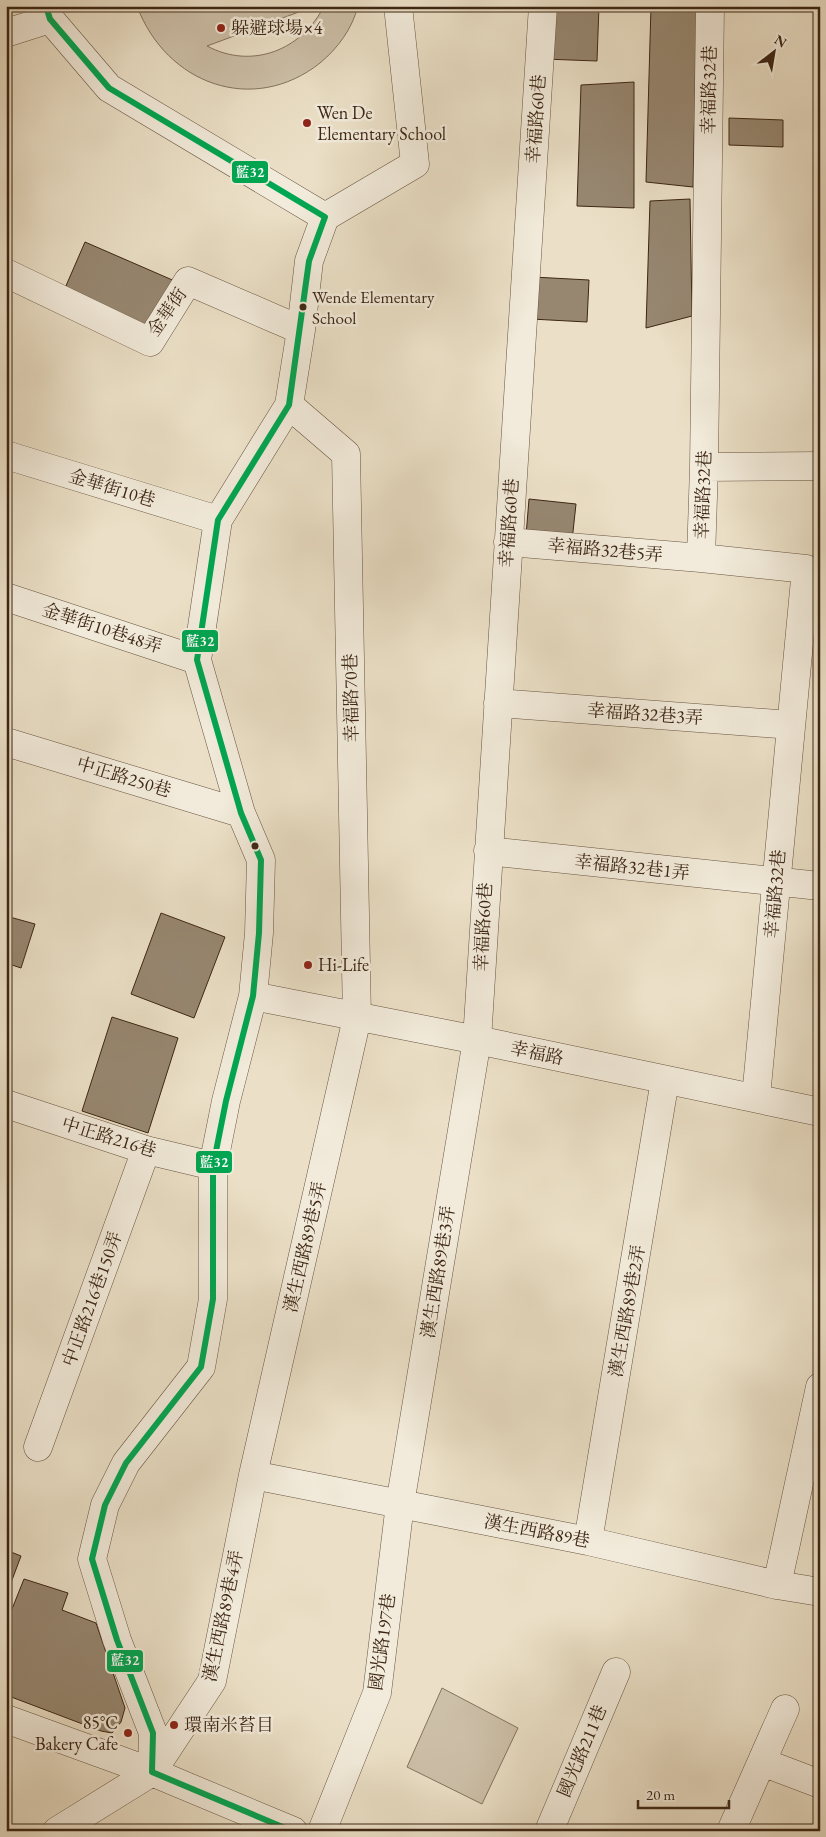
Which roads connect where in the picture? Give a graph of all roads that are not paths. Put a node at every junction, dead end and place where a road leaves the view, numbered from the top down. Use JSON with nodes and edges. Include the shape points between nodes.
{"nodes":[{"id":1,"x":398,"y":6,"type":"edge"},
{"id":2,"x":542,"y":6,"type":"edge"},
{"id":3,"x":710,"y":6,"type":"edge"},
{"id":4,"x":48,"y":13,"type":"edge"},
{"id":5,"x":6,"y":33,"type":"edge"},
{"id":6,"x":324,"y":217,"type":"junction"},
{"id":7,"x":6,"y":273,"type":"edge"},
{"id":8,"x":301,"y":330,"type":"junction"},
{"id":9,"x":288,"y":405,"type":"junction"},
{"id":10,"x":6,"y":455,"type":"edge"},
{"id":11,"x":820,"y":466,"type":"edge"},
{"id":12,"x":704,"y":467,"type":"junction"},
{"id":13,"x":218,"y":520,"type":"junction"},
{"id":14,"x":508,"y":542,"type":"junction"},
{"id":15,"x":701,"y":558,"type":"junction"},
{"id":16,"x":6,"y":597,"type":"edge"},
{"id":17,"x":197,"y":660,"type":"junction"},
{"id":18,"x":498,"y":703,"type":"junction"},
{"id":19,"x":792,"y":725,"type":"junction"},
{"id":20,"x":6,"y":742,"type":"edge"},
{"id":21,"x":242,"y":813,"type":"junction"},
{"id":22,"x":488,"y":851,"type":"junction"},
{"id":23,"x":776,"y":882,"type":"junction"},
{"id":24,"x":820,"y":886,"type":"edge"},
{"id":25,"x":253,"y":996,"type":"junction"},
{"id":26,"x":357,"y":1018,"type":"junction"},
{"id":27,"x":477,"y":1040,"type":"junction"},
{"id":28,"x":665,"y":1080,"type":"junction"},
{"id":29,"x":756,"y":1097,"type":"junction"},
{"id":30,"x":6,"y":1104,"type":"edge"},
{"id":31,"x":820,"y":1112,"type":"edge"},
{"id":32,"x":146,"y":1150,"type":"junction"},
{"id":33,"x":213,"y":1166,"type":"junction"},
{"id":34,"x":820,"y":1387,"type":"edge"},
{"id":35,"x":38,"y":1447,"type":"dead end"},
{"id":36,"x":253,"y":1475,"type":"junction"},
{"id":37,"x":400,"y":1504,"type":"junction"},
{"id":38,"x":588,"y":1541,"type":"junction"},
{"id":39,"x":777,"y":1585,"type":"junction"},
{"id":40,"x":820,"y":1592,"type":"edge"},
{"id":41,"x":616,"y":1672,"type":"dead end"},
{"id":42,"x":785,"y":1709,"type":"dead end"},
{"id":43,"x":6,"y":1719,"type":"edge"},
{"id":44,"x":762,"y":1762,"type":"junction"},
{"id":45,"x":152,"y":1772,"type":"junction"},
{"id":46,"x":820,"y":1784,"type":"edge"},
{"id":47,"x":281,"y":1828,"type":"edge"},
{"id":48,"x":57,"y":1831,"type":"edge"},
{"id":49,"x":322,"y":1831,"type":"edge"},
{"id":50,"x":549,"y":1831,"type":"edge"},
{"id":51,"x":732,"y":1831,"type":"edge"}],
"edges":[{"from":1,"to":6,"type":"street","via":[[415,164]]},
{"from":2,"to":14,"type":"street","name":"幸福路60巷"},
{"from":3,"to":12,"type":"street","name":"幸福路32巷"},
{"from":4,"to":5,"type":"street"},
{"from":4,"to":6,"type":"street","via":[[109,88]]},
{"from":6,"to":8,"type":"street","via":[[309,260]]},
{"from":7,"to":8,"type":"street","name":"金華街","via":[[150,342],[188,281]]},
{"from":8,"to":9,"type":"street"},
{"from":9,"to":13,"type":"street"},
{"from":9,"to":26,"type":"street","name":"幸福路70巷","via":[[346,454]]},
{"from":10,"to":13,"type":"street","name":"金華街10巷"},
{"from":11,"to":12,"type":"street"},
{"from":12,"to":15,"type":"street","name":"幸福路32巷"},
{"from":13,"to":17,"type":"street"},
{"from":14,"to":15,"type":"street","name":"幸福路32巷5弄"},
{"from":14,"to":18,"type":"street","name":"幸福路60巷"},
{"from":15,"to":19,"type":"street","name":"幸福路32巷","via":[[806,569]]},
{"from":16,"to":17,"type":"street","name":"金華街10巷48弄"},
{"from":17,"to":21,"type":"street"},
{"from":18,"to":19,"type":"street","name":"幸福路32巷3弄"},
{"from":18,"to":22,"type":"street","name":"幸福路60巷"},
{"from":19,"to":23,"type":"street","name":"幸福路32巷"},
{"from":20,"to":21,"type":"street","name":"中正路250巷"},
{"from":21,"to":25,"type":"street","via":[[261,860]]},
{"from":22,"to":23,"type":"street","name":"幸福路32巷1弄"},
{"from":22,"to":27,"type":"street","name":"幸福路60巷"},
{"from":23,"to":24,"type":"street","name":"幸福路32巷1弄"},
{"from":23,"to":29,"type":"street","name":"幸福路32巷"},
{"from":25,"to":26,"type":"street","name":"幸福路"},
{"from":25,"to":33,"type":"street"},
{"from":26,"to":27,"type":"street","name":"幸福路"},
{"from":26,"to":36,"type":"street","name":"漢生西路89巷5弄"},
{"from":27,"to":28,"type":"street","name":"幸福路"},
{"from":27,"to":37,"type":"street","name":"漢生西路89巷3弄"},
{"from":28,"to":29,"type":"street","name":"幸福路"},
{"from":28,"to":38,"type":"street","name":"漢生西路89巷2弄"},
{"from":29,"to":31,"type":"street","name":"幸福路"},
{"from":30,"to":32,"type":"street","name":"中正路216巷"},
{"from":32,"to":33,"type":"street","name":"中正路216巷"},
{"from":32,"to":35,"type":"street","name":"中正路216巷150弄"},
{"from":33,"to":45,"type":"street","via":[[213,1300],[201,1367],[126,1462],[105,1506],[92,1559],[117,1640],[152,1733]]},
{"from":34,"to":39,"type":"street"},
{"from":36,"to":37,"type":"street","name":"漢生西路89巷"},
{"from":36,"to":45,"type":"street","name":"漢生西路89巷4弄","via":[[212,1681]]},
{"from":37,"to":38,"type":"street","name":"漢生西路89巷"},
{"from":37,"to":49,"type":"street","name":"國光路197巷","via":[[377,1693]]},
{"from":38,"to":39,"type":"street","name":"漢生西路89巷"},
{"from":39,"to":40,"type":"street","name":"漢生西路89巷"},
{"from":41,"to":50,"type":"street","name":"國光路211巷"},
{"from":42,"to":44,"type":"street"},
{"from":43,"to":45,"type":"street"},
{"from":44,"to":46,"type":"street"},
{"from":44,"to":51,"type":"street"},
{"from":45,"to":47,"type":"street"},
{"from":45,"to":48,"type":"street"}]}
